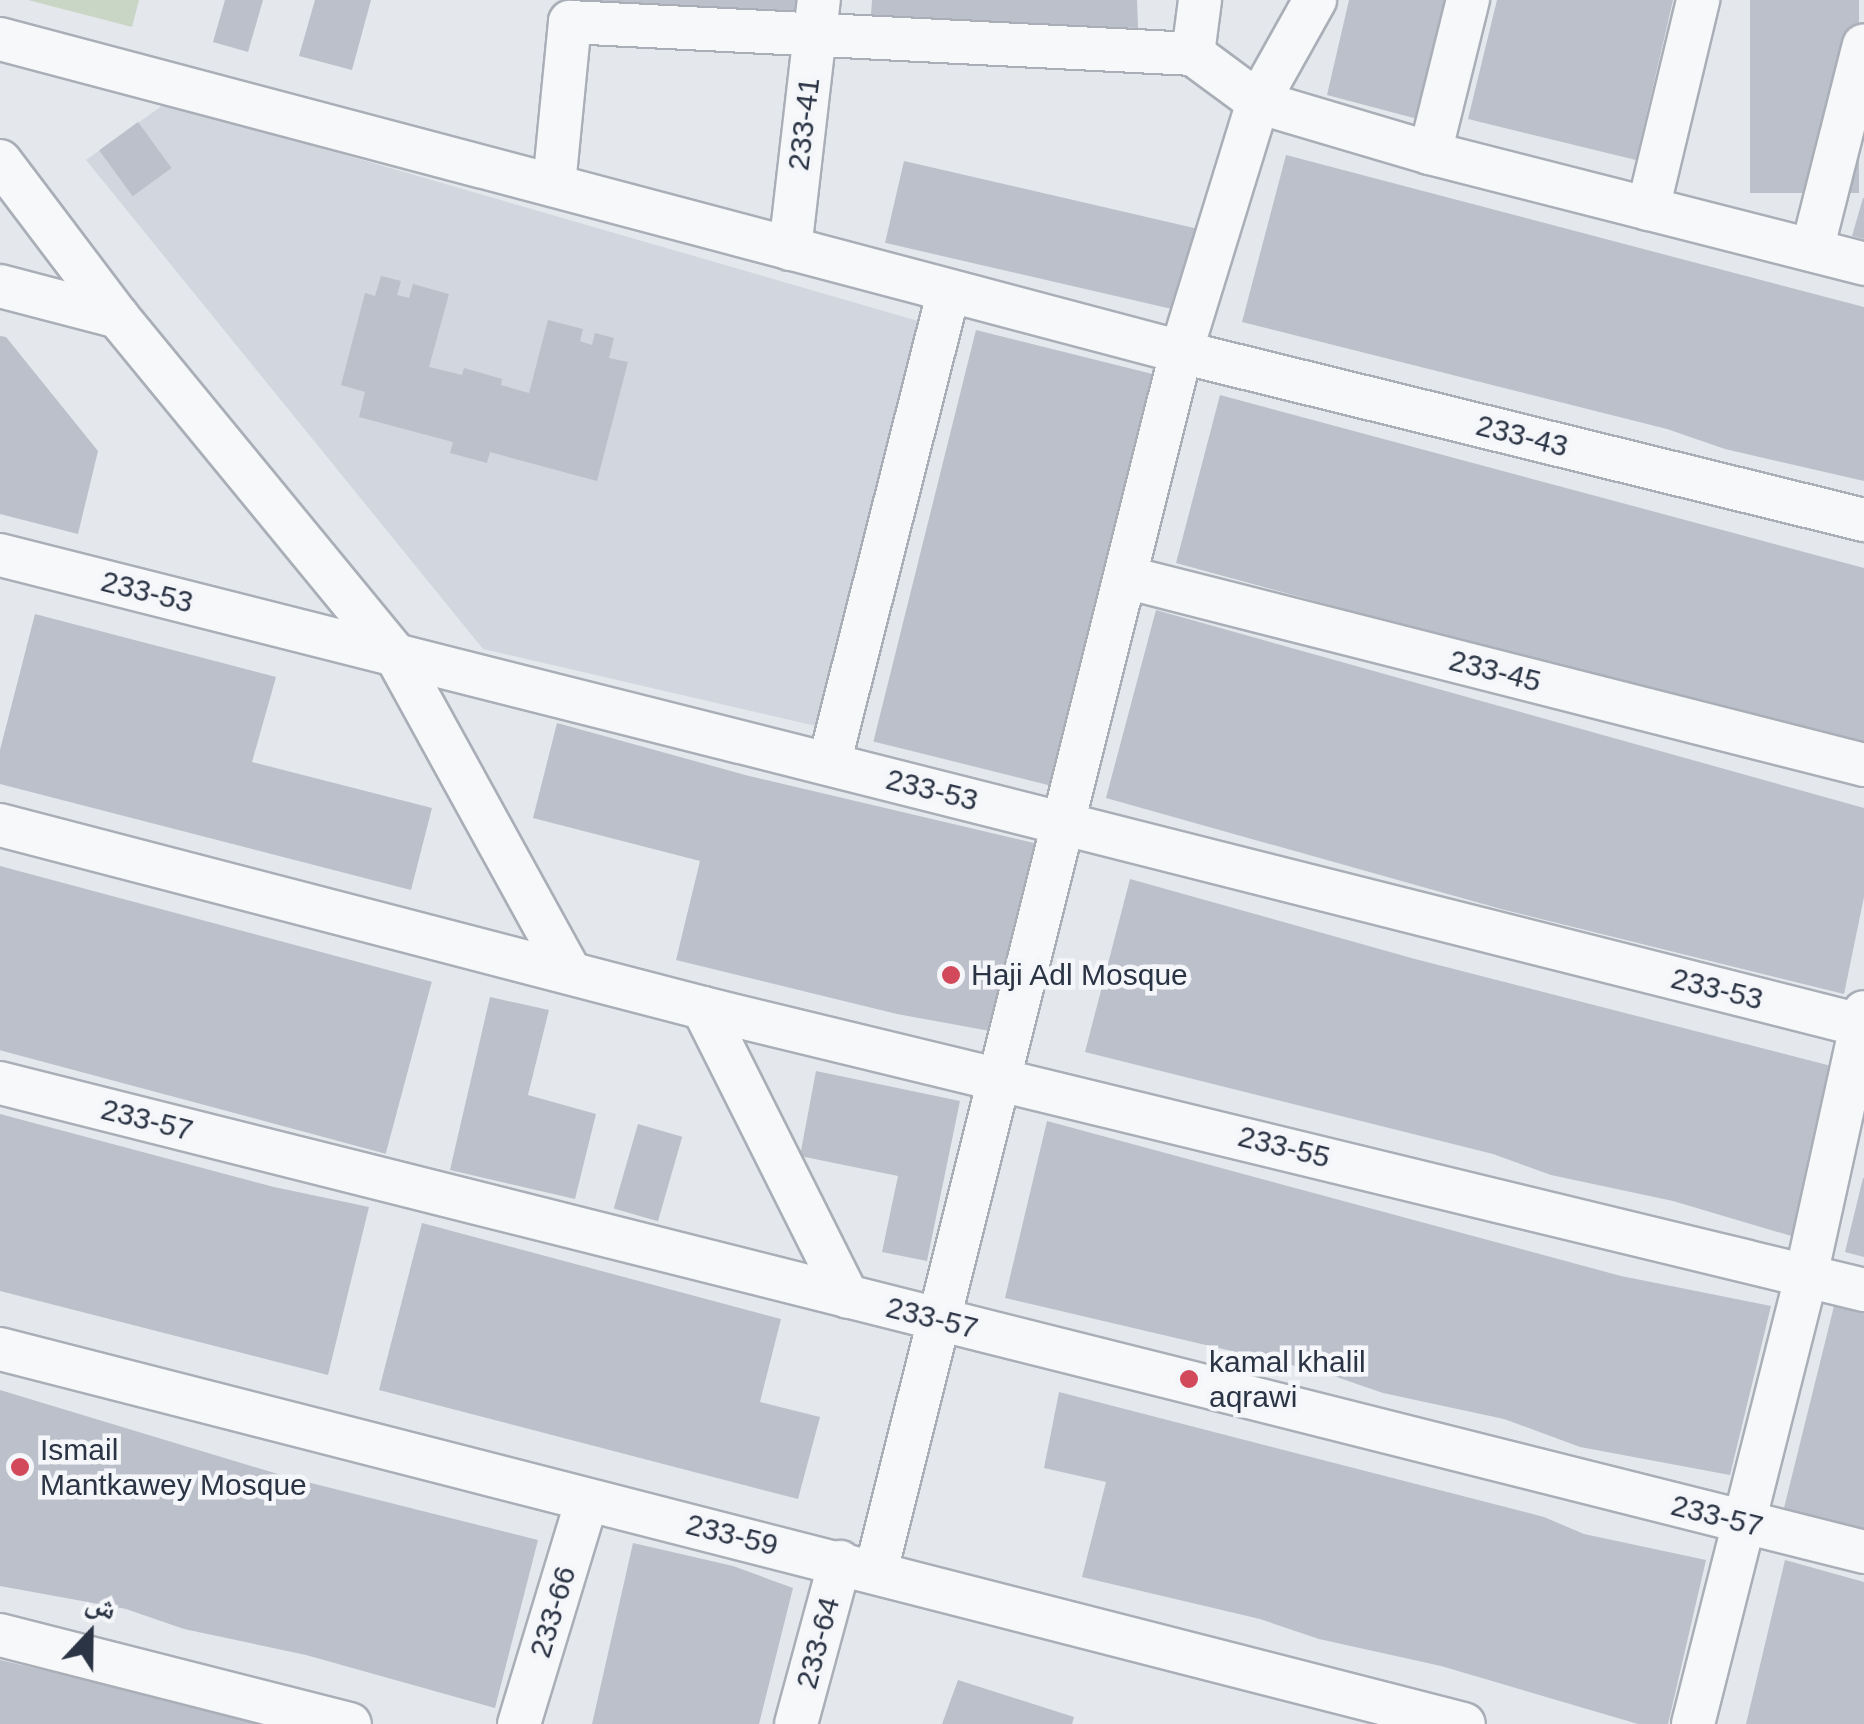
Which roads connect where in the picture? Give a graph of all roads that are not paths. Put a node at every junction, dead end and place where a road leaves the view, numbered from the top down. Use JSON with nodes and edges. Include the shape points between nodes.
{"nodes":[{"id":1,"x":1200,"y":0,"type":"edge"},
{"id":2,"x":1316,"y":0,"type":"edge"},
{"id":3,"x":1468,"y":0,"type":"edge"},
{"id":4,"x":1698,"y":0,"type":"edge"},
{"id":5,"x":817,"y":17,"type":"edge"},
{"id":6,"x":0,"y":38,"type":"edge"},
{"id":7,"x":1864,"y":44,"type":"edge"},
{"id":8,"x":1192,"y":54,"type":"junction"},
{"id":9,"x":1258,"y":102,"type":"junction"},
{"id":10,"x":1430,"y":153,"type":"junction"},
{"id":11,"x":0,"y":161,"type":"edge"},
{"id":12,"x":554,"y":186,"type":"junction"},
{"id":13,"x":1648,"y":209,"type":"junction"},
{"id":14,"x":790,"y":248,"type":"junction"},
{"id":15,"x":1812,"y":250,"type":"junction"},
{"id":16,"x":1864,"y":264,"type":"edge"},
{"id":17,"x":0,"y":286,"type":"edge"},
{"id":18,"x":949,"y":290,"type":"junction"},
{"id":19,"x":118,"y":316,"type":"junction"},
{"id":20,"x":1181,"y":352,"type":"junction"},
{"id":21,"x":1864,"y":520,"type":"edge"},
{"id":22,"x":0,"y":556,"type":"edge"},
{"id":23,"x":1125,"y":577,"type":"junction"},
{"id":24,"x":394,"y":654,"type":"junction"},
{"id":25,"x":829,"y":764,"type":"junction"},
{"id":26,"x":1864,"y":766,"type":"edge"},
{"id":27,"x":1063,"y":824,"type":"junction"},
{"id":28,"x":0,"y":825,"type":"edge"},
{"id":29,"x":569,"y":971,"type":"junction"},
{"id":30,"x":703,"y":1008,"type":"junction"},
{"id":31,"x":1863,"y":1021,"type":"edge"},
{"id":32,"x":1003,"y":1078,"type":"junction"},
{"id":33,"x":0,"y":1083,"type":"edge"},
{"id":34,"x":1806,"y":1276,"type":"junction"},
{"id":35,"x":1864,"y":1290,"type":"edge"},
{"id":36,"x":848,"y":1297,"type":"junction"},
{"id":37,"x":939,"y":1320,"type":"junction"},
{"id":38,"x":0,"y":1349,"type":"edge"},
{"id":39,"x":588,"y":1500,"type":"junction"},
{"id":40,"x":1742,"y":1522,"type":"junction"},
{"id":41,"x":1864,"y":1552,"type":"edge"},
{"id":42,"x":858,"y":1567,"type":"junction"},
{"id":43,"x":0,"y":1634,"type":"edge"},
{"id":44,"x":350,"y":1724,"type":"edge"},
{"id":45,"x":518,"y":1724,"type":"edge"},
{"id":46,"x":796,"y":1724,"type":"edge"},
{"id":47,"x":1464,"y":1724,"type":"edge"},
{"id":48,"x":1692,"y":1724,"type":"edge"}],
"edges":[{"from":1,"to":8,"type":"street"},
{"from":2,"to":9,"type":"street","name":"233-64"},
{"from":3,"to":10,"type":"street"},
{"from":4,"to":13,"type":"street"},
{"from":5,"to":8,"type":"street"},
{"from":5,"to":12,"type":"street","via":[[570,22]]},
{"from":5,"to":14,"type":"street","name":"233-41"},
{"from":6,"to":12,"type":"street","name":"233-43"},
{"from":7,"to":15,"type":"street"},
{"from":8,"to":9,"type":"street"},
{"from":9,"to":10,"type":"street"},
{"from":9,"to":20,"type":"street","name":"233-64"},
{"from":10,"to":13,"type":"street"},
{"from":11,"to":19,"type":"street"},
{"from":12,"to":14,"type":"street","name":"233-43"},
{"from":13,"to":15,"type":"street"},
{"from":14,"to":18,"type":"street","name":"233-43"},
{"from":15,"to":16,"type":"street"},
{"from":17,"to":19,"type":"street"},
{"from":18,"to":20,"type":"street","name":"233-43"},
{"from":18,"to":25,"type":"street"},
{"from":19,"to":24,"type":"street"},
{"from":20,"to":21,"type":"street","name":"233-43"},
{"from":20,"to":23,"type":"street","name":"233-64"},
{"from":22,"to":24,"type":"street","name":"233-53"},
{"from":23,"to":26,"type":"street","name":"233-45"},
{"from":23,"to":27,"type":"street","name":"233-64"},
{"from":24,"to":25,"type":"street","name":"233-53"},
{"from":24,"to":29,"type":"street"},
{"from":25,"to":27,"type":"street","name":"233-53"},
{"from":27,"to":31,"type":"street","name":"233-53"},
{"from":27,"to":32,"type":"street","name":"233-64"},
{"from":28,"to":29,"type":"street","name":"233-55"},
{"from":29,"to":30,"type":"street","name":"233-55"},
{"from":30,"to":32,"type":"street","name":"233-55"},
{"from":30,"to":36,"type":"street"},
{"from":31,"to":34,"type":"street"},
{"from":32,"to":34,"type":"street","name":"233-55"},
{"from":32,"to":37,"type":"street","name":"233-64"},
{"from":33,"to":36,"type":"street","name":"233-57"},
{"from":34,"to":35,"type":"street","name":"233-55"},
{"from":34,"to":40,"type":"street"},
{"from":36,"to":37,"type":"street","name":"233-57"},
{"from":37,"to":40,"type":"street","name":"233-57"},
{"from":37,"to":42,"type":"street","name":"233-64"},
{"from":38,"to":39,"type":"street","name":"233-59"},
{"from":39,"to":42,"type":"street","name":"233-59"},
{"from":39,"to":45,"type":"street","name":"233-66"},
{"from":40,"to":41,"type":"street","name":"233-57"},
{"from":40,"to":48,"type":"street"},
{"from":42,"to":46,"type":"street","name":"233-64"},
{"from":42,"to":47,"type":"street","name":"233-59"},
{"from":43,"to":44,"type":"street"}]}
